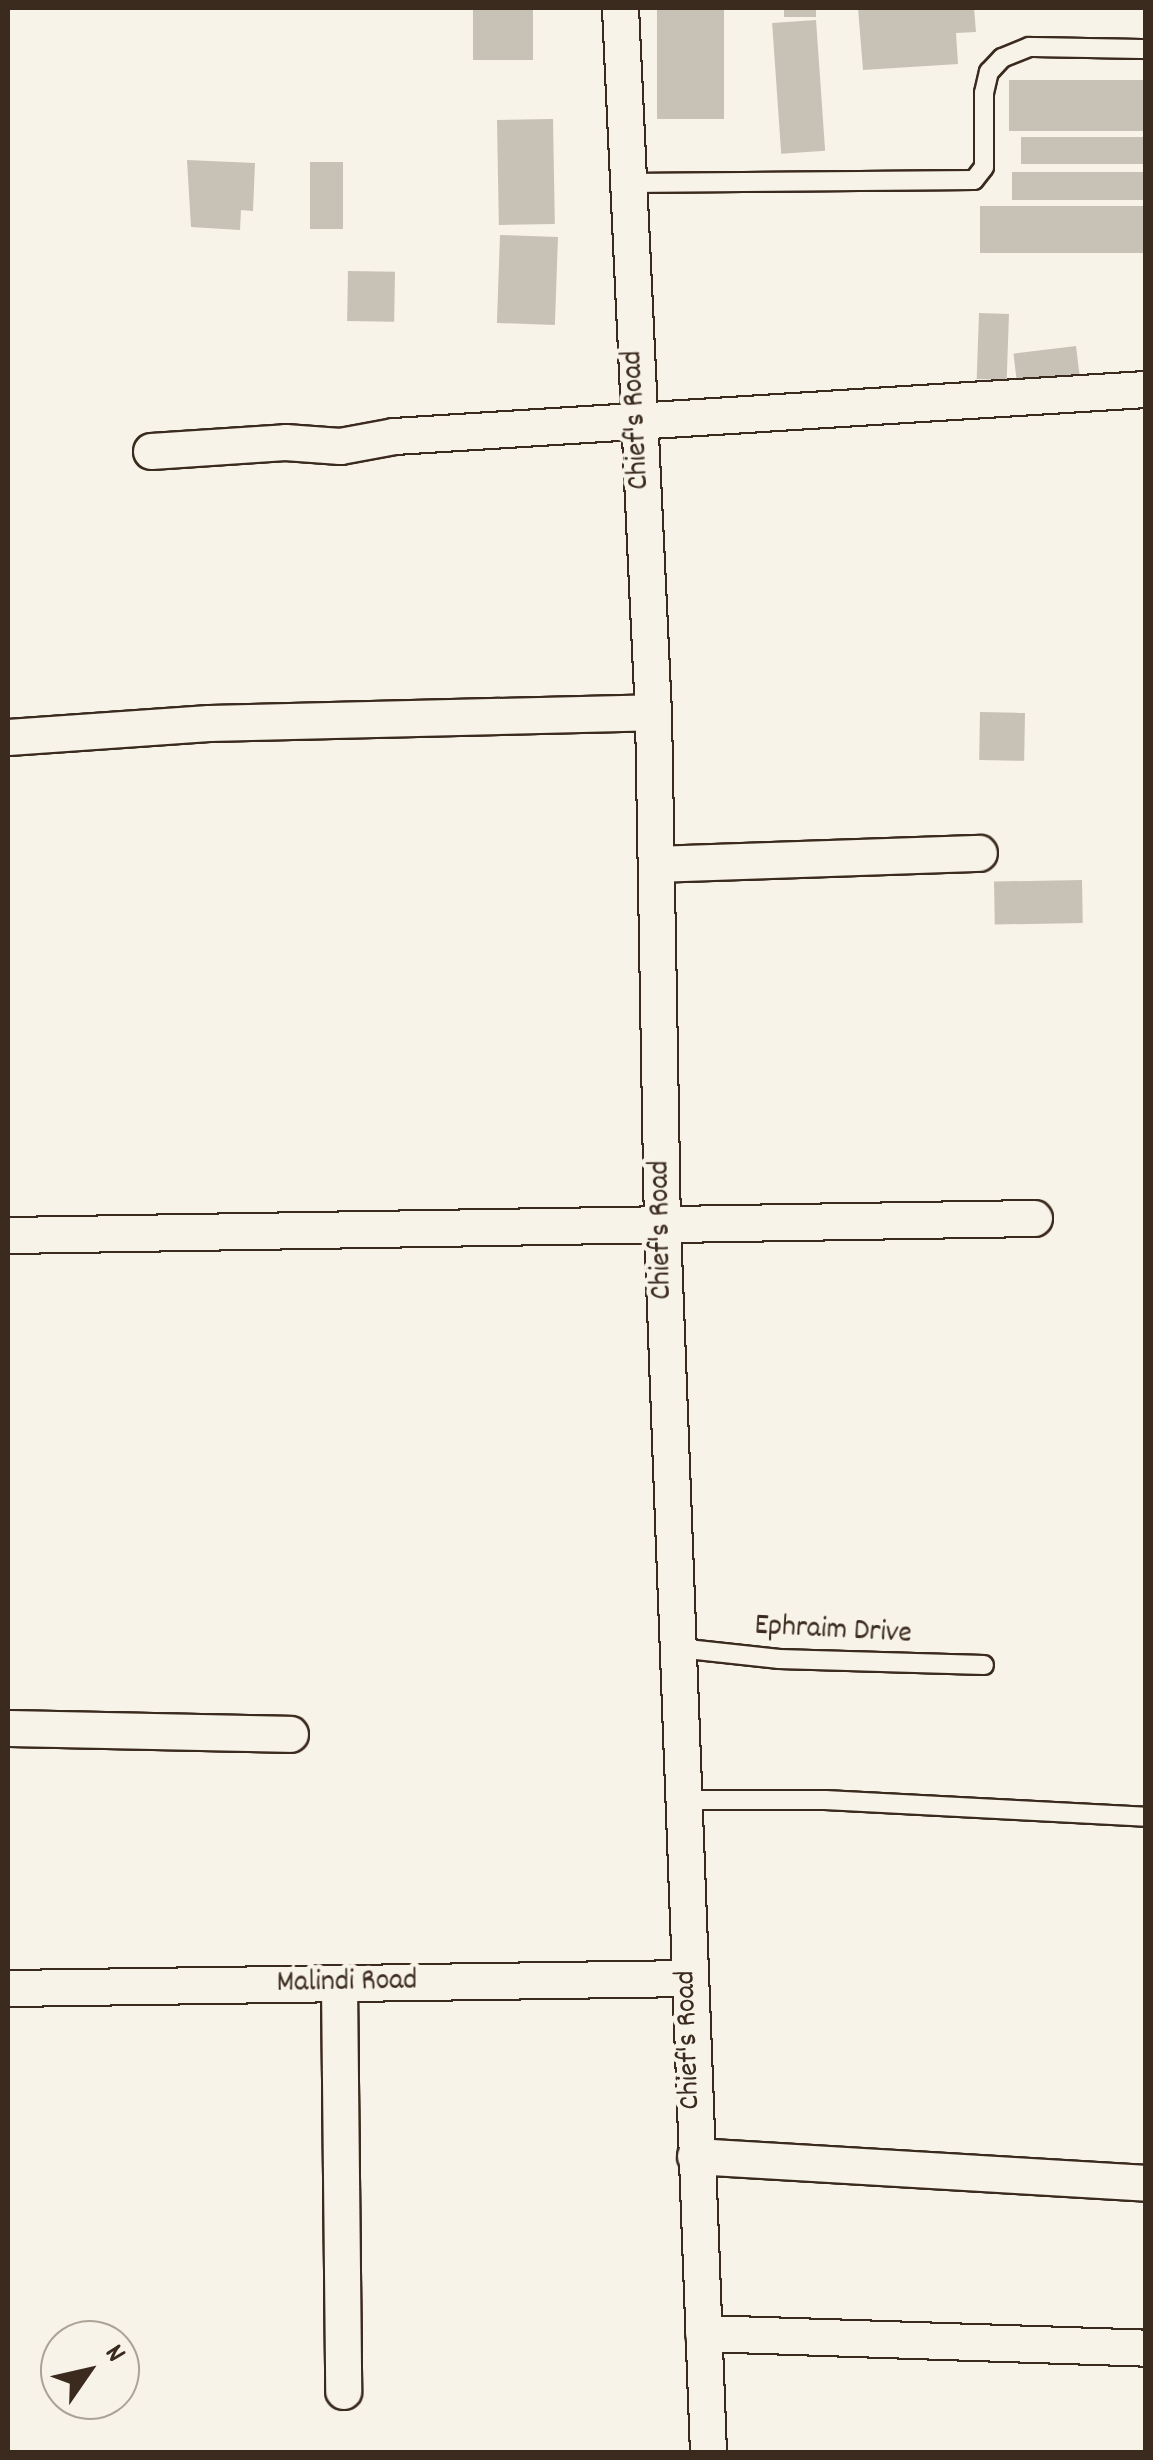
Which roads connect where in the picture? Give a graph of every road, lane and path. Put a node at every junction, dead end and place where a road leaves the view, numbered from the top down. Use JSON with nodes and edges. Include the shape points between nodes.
{"nodes":[{"id":1,"x":620,"y":8,"type":"edge"},
{"id":2,"x":1146,"y":48,"type":"edge"},
{"id":3,"x":629,"y":183,"type":"junction"},
{"id":4,"x":1146,"y":389,"type":"edge"},
{"id":5,"x":638,"y":422,"type":"junction"},
{"id":6,"x":151,"y":452,"type":"dead end"},
{"id":7,"x":653,"y":712,"type":"junction"},
{"id":8,"x":8,"y":737,"type":"edge"},
{"id":9,"x":979,"y":853,"type":"dead end"},
{"id":10,"x":656,"y":864,"type":"junction"},
{"id":11,"x":1034,"y":1218,"type":"dead end"},
{"id":12,"x":662,"y":1227,"type":"junction"},
{"id":13,"x":8,"y":1235,"type":"edge"},
{"id":14,"x":678,"y":1648,"type":"junction"},
{"id":15,"x":984,"y":1664,"type":"dead end"},
{"id":16,"x":8,"y":1728,"type":"edge"},
{"id":17,"x":290,"y":1734,"type":"dead end"},
{"id":18,"x":682,"y":1800,"type":"junction"},
{"id":19,"x":1146,"y":1817,"type":"edge"},
{"id":20,"x":687,"y":1978,"type":"junction"},
{"id":21,"x":339,"y":1984,"type":"junction"},
{"id":22,"x":8,"y":1988,"type":"edge"},
{"id":23,"x":695,"y":2156,"type":"junction"},
{"id":24,"x":1146,"y":2183,"type":"edge"},
{"id":25,"x":703,"y":2333,"type":"junction"},
{"id":26,"x":1146,"y":2348,"type":"edge"},
{"id":27,"x":343,"y":2391,"type":"dead end"},
{"id":28,"x":708,"y":2452,"type":"edge"}],
"edges":[{"from":1,"to":3,"type":"street","name":"Chief's Road"},
{"from":2,"to":3,"type":"lane","via":[[1030,47],[1002,58],[989,72],[984,93],[984,167],[974,180]]},
{"from":3,"to":5,"type":"street","name":"Chief's Road"},
{"from":4,"to":5,"type":"street"},
{"from":5,"to":6,"type":"street","via":[[394,436],[340,446],[285,442]]},
{"from":5,"to":7,"type":"street","name":"Chief's Road"},
{"from":7,"to":8,"type":"street","via":[[208,723]]},
{"from":7,"to":10,"type":"street","name":"Chief's Road"},
{"from":9,"to":10,"type":"street"},
{"from":10,"to":12,"type":"street","name":"Chief's Road"},
{"from":11,"to":12,"type":"street"},
{"from":12,"to":13,"type":"street"},
{"from":12,"to":14,"type":"street","name":"Chief's Road"},
{"from":14,"to":15,"type":"lane","name":"Ephraim Drive","via":[[779,1659]]},
{"from":14,"to":18,"type":"street","name":"Chief's Road"},
{"from":16,"to":17,"type":"street"},
{"from":18,"to":19,"type":"lane","via":[[825,1800]]},
{"from":18,"to":20,"type":"street","name":"Chief's Road"},
{"from":20,"to":21,"type":"street","name":"Malindi Road"},
{"from":20,"to":23,"type":"street","name":"Chief's Road"},
{"from":21,"to":22,"type":"street","name":"Malindi Road"},
{"from":21,"to":27,"type":"street"},
{"from":23,"to":24,"type":"street"},
{"from":23,"to":25,"type":"street","name":"Chief's Road"},
{"from":25,"to":26,"type":"street"},
{"from":25,"to":28,"type":"street","name":"Chief's Road"}]}
